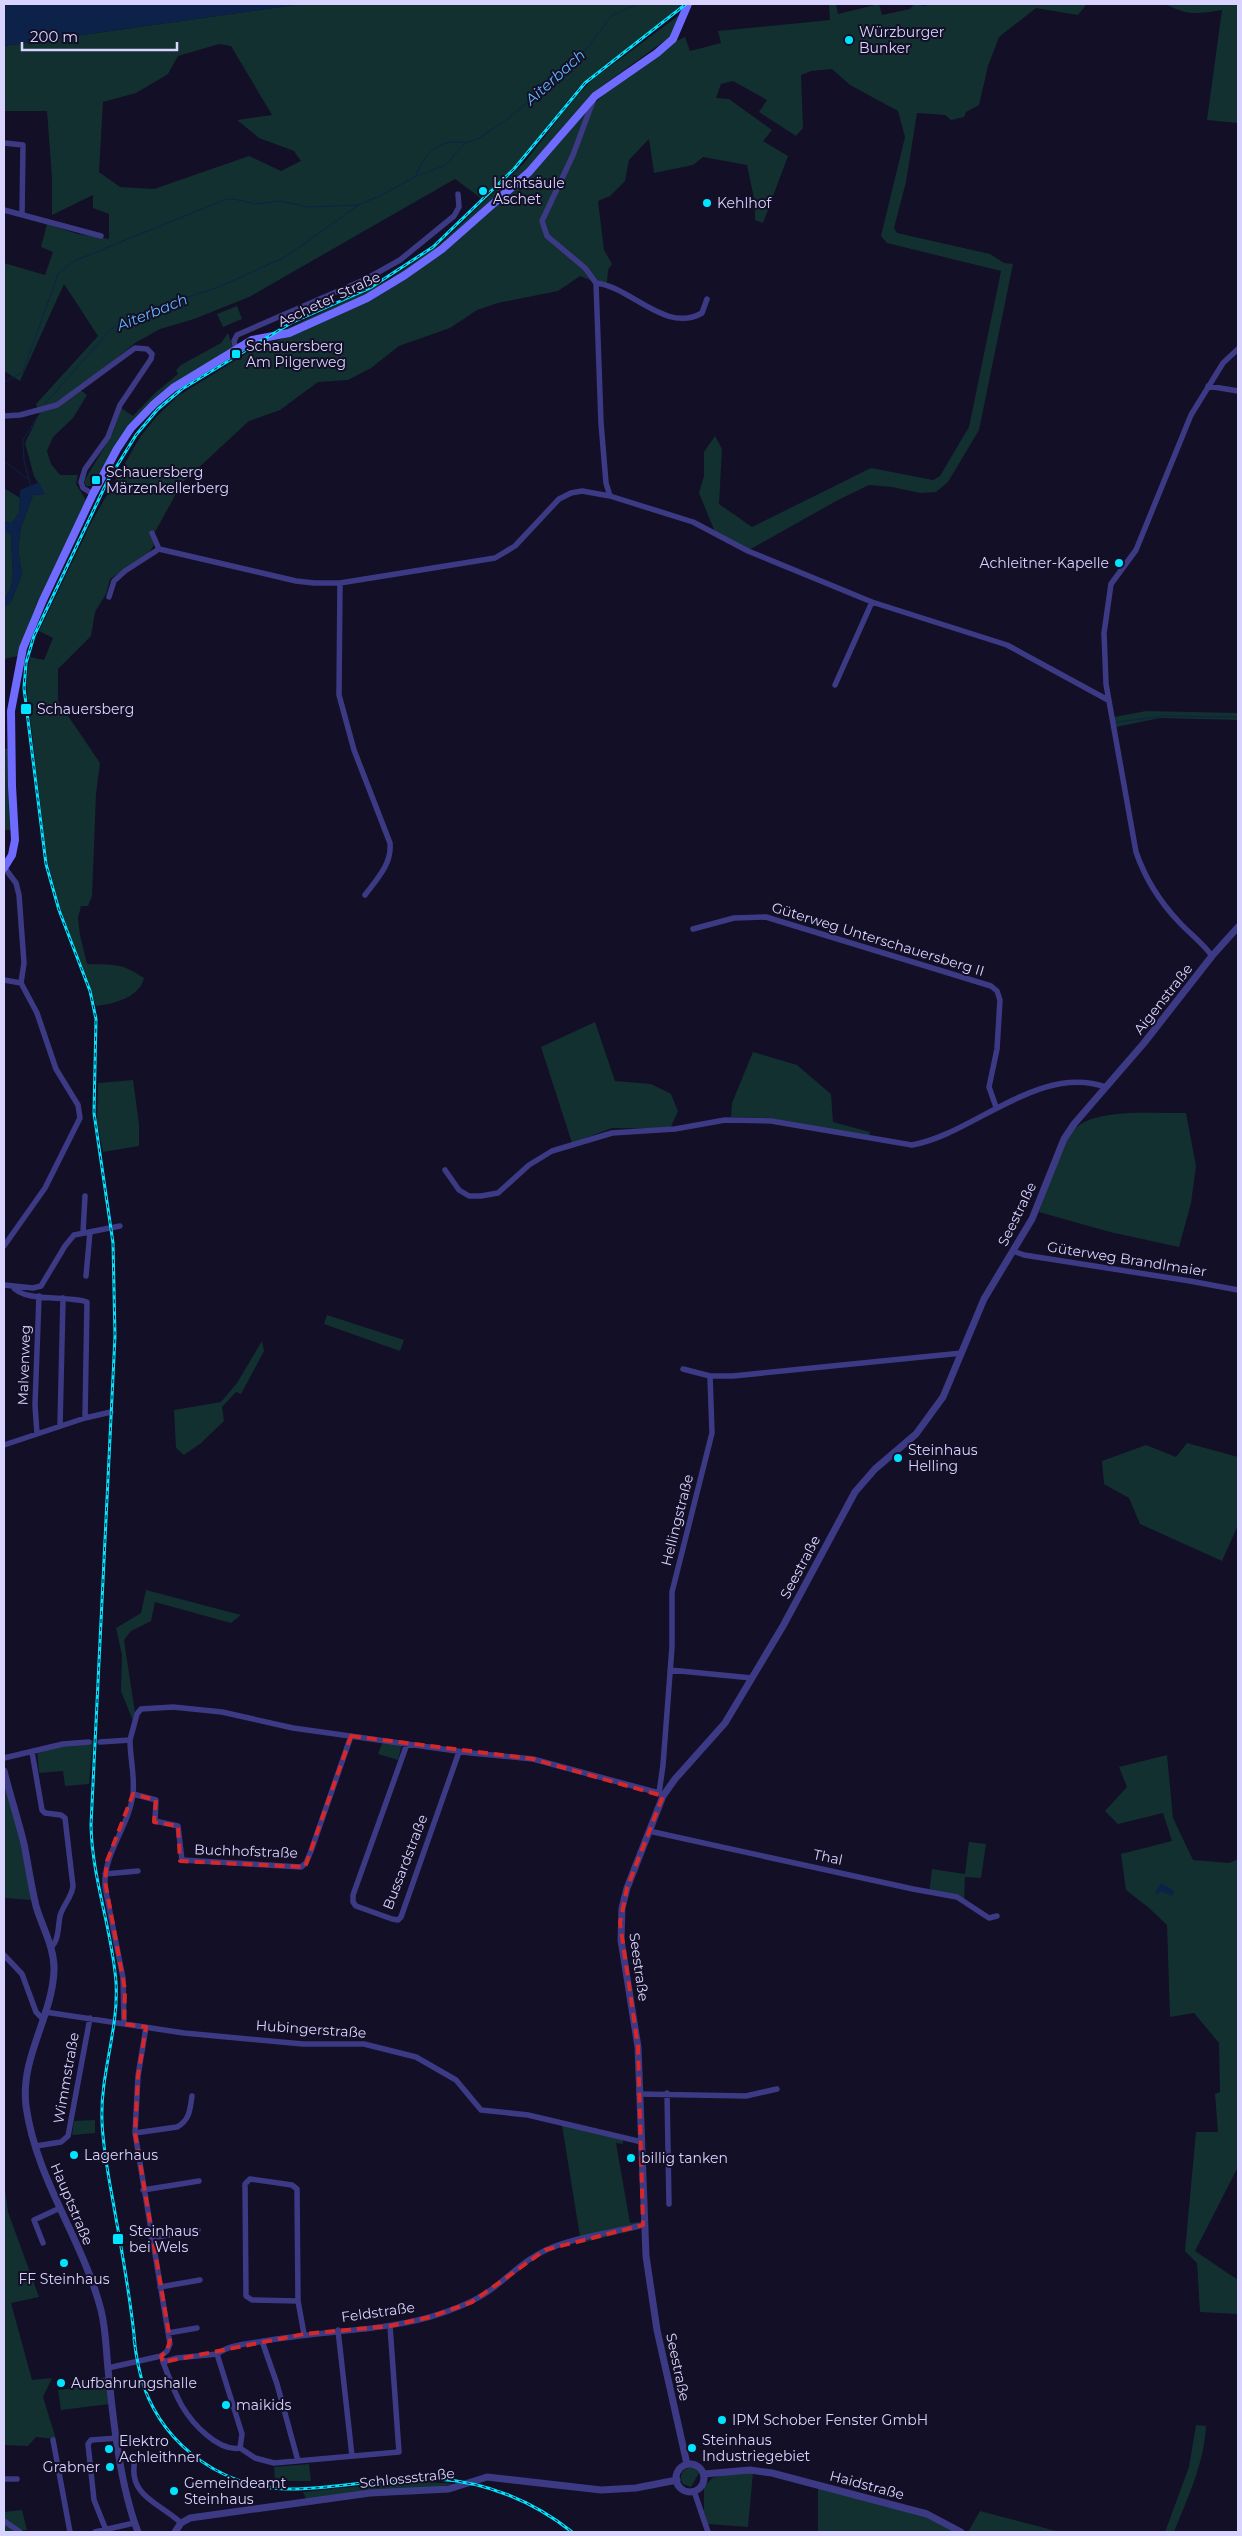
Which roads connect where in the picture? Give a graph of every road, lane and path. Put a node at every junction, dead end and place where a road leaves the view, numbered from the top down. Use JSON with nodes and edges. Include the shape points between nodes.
{"nodes":[{"id":1,"x":688,"y":4,"type":"edge"},
{"id":2,"x":595,"y":96,"type":"junction"},
{"id":3,"x":4,"y":143,"type":"edge"},
{"id":4,"x":458,"y":194,"type":"dead end"},
{"id":5,"x":4,"y":210,"type":"edge"},
{"id":6,"x":22,"y":214,"type":"junction"},
{"id":7,"x":101,"y":236,"type":"dead end"},
{"id":8,"x":596,"y":283,"type":"junction"},
{"id":9,"x":707,"y":299,"type":"dead end"},
{"id":10,"x":1238,"y":349,"type":"edge"},
{"id":11,"x":236,"y":350,"type":"junction"},
{"id":12,"x":1208,"y":386,"type":"junction"},
{"id":13,"x":1238,"y":391,"type":"edge"},
{"id":14,"x":6,"y":416,"type":"edge"},
{"id":15,"x":4,"y":423,"type":"edge"},
{"id":16,"x":93,"y":494,"type":"junction"},
{"id":17,"x":610,"y":496,"type":"junction"},
{"id":18,"x":152,"y":533,"type":"dead end"},
{"id":19,"x":160,"y":549,"type":"junction"},
{"id":20,"x":340,"y":582,"type":"junction"},
{"id":21,"x":109,"y":597,"type":"dead end"},
{"id":22,"x":872,"y":602,"type":"junction"},
{"id":23,"x":835,"y":685,"type":"dead end"},
{"id":24,"x":1108,"y":700,"type":"junction"},
{"id":25,"x":4,"y":868,"type":"edge"},
{"id":26,"x":365,"y":895,"type":"dead end"},
{"id":27,"x":1238,"y":927,"type":"edge"},
{"id":28,"x":693,"y":929,"type":"dead end"},
{"id":29,"x":1212,"y":956,"type":"junction"},
{"id":30,"x":4,"y":980,"type":"edge"},
{"id":31,"x":21,"y":983,"type":"junction"},
{"id":32,"x":1106,"y":1087,"type":"junction"},
{"id":33,"x":996,"y":1107,"type":"junction"},
{"id":34,"x":445,"y":1170,"type":"dead end"},
{"id":35,"x":85,"y":1196,"type":"dead end"},
{"id":36,"x":120,"y":1226,"type":"dead end"},
{"id":37,"x":83,"y":1232,"type":"junction"},
{"id":38,"x":90,"y":1232,"type":"junction"},
{"id":39,"x":4,"y":1246,"type":"edge"},
{"id":40,"x":1013,"y":1251,"type":"junction"},
{"id":41,"x":86,"y":1276,"type":"dead end"},
{"id":42,"x":4,"y":1285,"type":"edge"},
{"id":43,"x":12,"y":1286,"type":"junction"},
{"id":44,"x":1238,"y":1290,"type":"edge"},
{"id":45,"x":39,"y":1296,"type":"junction"},
{"id":46,"x":63,"y":1298,"type":"junction"},
{"id":47,"x":962,"y":1353,"type":"junction"},
{"id":48,"x":683,"y":1369,"type":"dead end"},
{"id":49,"x":710,"y":1376,"type":"junction"},
{"id":50,"x":111,"y":1412,"type":"dead end"},
{"id":51,"x":84,"y":1418,"type":"junction"},
{"id":52,"x":60,"y":1426,"type":"junction"},
{"id":53,"x":37,"y":1434,"type":"junction"},
{"id":54,"x":4,"y":1445,"type":"edge"},
{"id":55,"x":670,"y":1670,"type":"junction"},
{"id":56,"x":752,"y":1678,"type":"junction"},
{"id":57,"x":351,"y":1736,"type":"junction"},
{"id":58,"x":130,"y":1740,"type":"junction"},
{"id":59,"x":90,"y":1742,"type":"dead end"},
{"id":60,"x":100,"y":1742,"type":"dead end"},
{"id":61,"x":408,"y":1744,"type":"junction"},
{"id":62,"x":32,"y":1752,"type":"junction"},
{"id":63,"x":459,"y":1752,"type":"junction"},
{"id":64,"x":4,"y":1758,"type":"edge"},
{"id":65,"x":4,"y":1771,"type":"edge"},
{"id":66,"x":133,"y":1794,"type":"junction"},
{"id":67,"x":661,"y":1794,"type":"junction"},
{"id":68,"x":648,"y":1831,"type":"junction"},
{"id":69,"x":138,"y":1871,"type":"dead end"},
{"id":70,"x":105,"y":1874,"type":"junction"},
{"id":71,"x":997,"y":1916,"type":"dead end"},
{"id":72,"x":51,"y":1947,"type":"junction"},
{"id":73,"x":4,"y":1955,"type":"edge"},
{"id":74,"x":43,"y":2015,"type":"junction"},
{"id":75,"x":90,"y":2018,"type":"junction"},
{"id":76,"x":124,"y":2024,"type":"junction"},
{"id":77,"x":146,"y":2027,"type":"junction"},
{"id":78,"x":777,"y":2089,"type":"dead end"},
{"id":79,"x":667,"y":2093,"type":"junction"},
{"id":80,"x":639,"y":2094,"type":"junction"},
{"id":81,"x":192,"y":2096,"type":"dead end"},
{"id":82,"x":135,"y":2133,"type":"junction"},
{"id":83,"x":642,"y":2142,"type":"junction"},
{"id":84,"x":36,"y":2146,"type":"junction"},
{"id":85,"x":200,"y":2181,"type":"dead end"},
{"id":86,"x":143,"y":2190,"type":"junction"},
{"id":87,"x":669,"y":2204,"type":"dead end"},
{"id":88,"x":60,"y":2208,"type":"junction"},
{"id":89,"x":643,"y":2225,"type":"junction"},
{"id":90,"x":198,"y":2230,"type":"dead end"},
{"id":91,"x":151,"y":2238,"type":"junction"},
{"id":92,"x":43,"y":2243,"type":"dead end"},
{"id":93,"x":200,"y":2280,"type":"dead end"},
{"id":94,"x":160,"y":2287,"type":"junction"},
{"id":95,"x":298,"y":2300,"type":"junction"},
{"id":96,"x":390,"y":2326,"type":"junction"},
{"id":97,"x":197,"y":2328,"type":"dead end"},
{"id":98,"x":338,"y":2330,"type":"junction"},
{"id":99,"x":168,"y":2333,"type":"junction"},
{"id":100,"x":304,"y":2334,"type":"junction"},
{"id":101,"x":262,"y":2342,"type":"junction"},
{"id":102,"x":217,"y":2354,"type":"junction"},
{"id":103,"x":162,"y":2359,"type":"junction"},
{"id":104,"x":108,"y":2368,"type":"junction"},
{"id":105,"x":118,"y":2438,"type":"junction"},
{"id":106,"x":53,"y":2440,"type":"dead end"},
{"id":107,"x":240,"y":2448,"type":"junction"},
{"id":108,"x":154,"y":2455,"type":"dead end"},
{"id":109,"x":352,"y":2456,"type":"junction"},
{"id":110,"x":298,"y":2461,"type":"junction"},
{"id":111,"x":687,"y":2464,"type":"junction"},
{"id":112,"x":704,"y":2474,"type":"junction"},
{"id":113,"x":4,"y":2479,"type":"edge"},
{"id":114,"x":17,"y":2479,"type":"dead end"},
{"id":115,"x":676,"y":2480,"type":"junction"},
{"id":116,"x":694,"y":2491,"type":"junction"},
{"id":117,"x":4,"y":2521,"type":"edge"},
{"id":118,"x":134,"y":2522,"type":"junction"},
{"id":119,"x":181,"y":2523,"type":"junction"},
{"id":120,"x":106,"y":2530,"type":"junction"},
{"id":121,"x":20,"y":2532,"type":"edge"},
{"id":122,"x":70,"y":2532,"type":"edge"},
{"id":123,"x":95,"y":2532,"type":"edge"},
{"id":124,"x":138,"y":2532,"type":"edge"},
{"id":125,"x":175,"y":2532,"type":"edge"},
{"id":126,"x":708,"y":2532,"type":"edge"},
{"id":127,"x":961,"y":2532,"type":"edge"}],
"edges":[{"from":1,"to":2,"type":"main road","name":"Ascheter Straße","via":[[673,39]]},
{"from":2,"to":8,"type":"street","via":[[573,155],[542,221],[547,236],[585,268]]},
{"from":2,"to":11,"type":"main road","name":"Ascheter Straße","via":[[529,172],[457,236],[406,275],[302,328],[280,336],[257,338]]},
{"from":3,"to":6,"type":"street","via":[[23,145]]},
{"from":4,"to":11,"type":"street","via":[[459,207],[454,216],[400,260],[366,279],[237,335],[234,341]]},
{"from":5,"to":6,"type":"street"},
{"from":6,"to":7,"type":"street"},
{"from":8,"to":9,"type":"street","via":[[608,284],[669,317],[692,319],[702,313]]},
{"from":8,"to":17,"type":"street","via":[[602,423],[606,483]]},
{"from":10,"to":12,"type":"street","via":[[1223,363]]},
{"from":11,"to":16,"type":"main road","name":"Ascheter Straße","via":[[173,388],[147,411],[124,437]]},
{"from":12,"to":13,"type":"street"},
{"from":12,"to":24,"type":"street","via":[[1181,438],[1136,550],[1111,584],[1104,633]]},
{"from":14,"to":15,"type":"street"},
{"from":14,"to":16,"type":"street","via":[[49,408],[71,396],[135,348],[152,354],[120,405],[108,437],[82,476],[83,488]]},
{"from":16,"to":25,"type":"main road","name":"Ascheter Straße","via":[[39,609],[20,658],[11,722],[15,845]]},
{"from":17,"to":20,"type":"street","via":[[582,491],[571,493],[552,506],[515,546],[495,558]]},
{"from":17,"to":22,"type":"street","via":[[693,522],[748,551]]},
{"from":18,"to":19,"type":"street"},
{"from":19,"to":20,"type":"street","via":[[296,581]]},
{"from":19,"to":21,"type":"street","via":[[124,571],[114,581]]},
{"from":20,"to":26,"type":"street","via":[[338,695],[354,750],[391,851],[383,872]]},
{"from":22,"to":23,"type":"street"},
{"from":22,"to":24,"type":"street","via":[[1006,644]]},
{"from":24,"to":29,"type":"street","via":[[1136,852],[1143,871],[1177,920]]},
{"from":25,"to":31,"type":"street","via":[[16,883],[19,895],[24,963]]},
{"from":27,"to":29,"type":"street","name":"Aigenstraße"},
{"from":28,"to":33,"type":"street","name":"Güterweg Unterschauersberg II","via":[[734,918],[766,917],[991,986],[1000,1000],[990,1087]]},
{"from":29,"to":32,"type":"street","name":"Aigenstraße"},
{"from":30,"to":31,"type":"street"},
{"from":31,"to":39,"type":"street","via":[[37,1013],[56,1069],[78,1105],[80,1118],[45,1188]]},
{"from":32,"to":33,"type":"street","via":[[1080,1083],[1048,1086]]},
{"from":32,"to":40,"type":"street","name":"Seestraße","via":[[1064,1139],[1032,1219]]},
{"from":33,"to":34,"type":"street","via":[[930,1142],[912,1145],[744,1119],[675,1129],[612,1133],[552,1151],[498,1193],[481,1196],[469,1196],[459,1190]]},
{"from":35,"to":37,"type":"street"},
{"from":36,"to":38,"type":"street"},
{"from":37,"to":38,"type":"street"},
{"from":37,"to":43,"type":"street","via":[[68,1241],[41,1286]]},
{"from":38,"to":41,"type":"street"},
{"from":40,"to":44,"type":"street","name":"Güterweg Brandlmaier","via":[[1044,1259]]},
{"from":40,"to":47,"type":"street","name":"Seestraße","via":[[984,1300]]},
{"from":42,"to":43,"type":"street"},
{"from":43,"to":45,"type":"street","via":[[24,1294]]},
{"from":45,"to":46,"type":"street"},
{"from":45,"to":53,"type":"street","name":"Malvenweg"},
{"from":46,"to":51,"type":"street","via":[[87,1304]]},
{"from":46,"to":52,"type":"street"},
{"from":47,"to":49,"type":"street"},
{"from":47,"to":56,"type":"street","name":"Seestraße","via":[[934,1412],[910,1440],[875,1468],[854,1492]]},
{"from":48,"to":49,"type":"street"},
{"from":49,"to":55,"type":"street","name":"Hellingstraße","via":[[712,1433],[674,1586]]},
{"from":50,"to":51,"type":"street"},
{"from":51,"to":52,"type":"street"},
{"from":52,"to":53,"type":"street"},
{"from":53,"to":54,"type":"street"},
{"from":55,"to":56,"type":"street"},
{"from":55,"to":67,"type":"street","name":"Hellingstraße"},
{"from":56,"to":67,"type":"street","name":"Seestraße","via":[[715,1737]]},
{"from":57,"to":58,"type":"street","via":[[266,1723],[226,1713],[159,1706],[144,1707],[139,1711]]},
{"from":57,"to":61,"type":"street"},
{"from":57,"to":66,"type":"street","name":"Buchhofstraße","via":[[306,1863],[301,1866],[182,1860],[178,1826],[155,1821],[156,1800]]},
{"from":58,"to":60,"type":"street"},
{"from":58,"to":66,"type":"street"},
{"from":59,"to":62,"type":"street"},
{"from":61,"to":63,"type":"street"},
{"from":61,"to":63,"type":"street","name":"Bussardstraße","via":[[353,1895],[356,1906],[392,1920],[401,1917]]},
{"from":62,"to":64,"type":"street"},
{"from":62,"to":72,"type":"street","via":[[42,1810],[65,1818],[73,1886]]},
{"from":63,"to":67,"type":"street","via":[[533,1759]]},
{"from":65,"to":72,"type":"street","name":"Hauptstraße","via":[[24,1842],[37,1908]]},
{"from":66,"to":70,"type":"street"},
{"from":67,"to":68,"type":"street","name":"Seestraße"},
{"from":68,"to":71,"type":"street","name":"Thal","via":[[913,1889],[946,1893],[957,1896],[989,1918]]},
{"from":68,"to":80,"type":"street","name":"Seestraße","via":[[627,1888],[620,1923],[623,1964],[638,2046]]},
{"from":69,"to":70,"type":"street"},
{"from":70,"to":76,"type":"street","via":[[125,1990]]},
{"from":72,"to":74,"type":"street","name":"Hauptstraße","via":[[54,1972]]},
{"from":73,"to":74,"type":"street","via":[[22,1974],[36,2012]]},
{"from":74,"to":75,"type":"street","name":"Hubingerstraße"},
{"from":74,"to":84,"type":"street","name":"Hauptstraße","via":[[27,2074],[26,2092],[28,2117]]},
{"from":75,"to":76,"type":"street","name":"Hubingerstraße"},
{"from":75,"to":84,"type":"street","name":"Wimmstraße","via":[[68,2136],[61,2142]]},
{"from":76,"to":77,"type":"street","name":"Hubingerstraße"},
{"from":77,"to":82,"type":"street","via":[[136,2089]]},
{"from":77,"to":83,"type":"street","name":"Hubingerstraße","via":[[303,2044],[364,2044],[416,2057],[448,2075],[481,2110],[528,2115]]},
{"from":78,"to":79,"type":"street","via":[[746,2096]]},
{"from":79,"to":80,"type":"street"},
{"from":79,"to":87,"type":"street"},
{"from":80,"to":83,"type":"street","name":"Seestraße"},
{"from":81,"to":82,"type":"street","via":[[189,2116],[183,2124]]},
{"from":82,"to":86,"type":"street"},
{"from":83,"to":89,"type":"street","name":"Seestraße"},
{"from":84,"to":88,"type":"street","name":"Hauptstraße","via":[[44,2175]]},
{"from":85,"to":86,"type":"street"},
{"from":86,"to":91,"type":"street"},
{"from":88,"to":92,"type":"street","via":[[34,2220]]},
{"from":88,"to":104,"type":"street","name":"Hauptstraße","via":[[100,2307],[106,2333]]},
{"from":89,"to":96,"type":"street","name":"Feldstraße","via":[[545,2250],[520,2264],[472,2302],[430,2317]]},
{"from":89,"to":111,"type":"street","name":"Seestraße","via":[[657,2330]]},
{"from":90,"to":91,"type":"street"},
{"from":91,"to":94,"type":"street"},
{"from":93,"to":94,"type":"street"},
{"from":94,"to":99,"type":"street"},
{"from":95,"to":95,"type":"street","via":[[297,2189],[292,2185],[250,2178],[245,2184],[246,2296],[252,2300]]},
{"from":95,"to":100,"type":"street"},
{"from":96,"to":98,"type":"street","name":"Feldstraße"},
{"from":96,"to":109,"type":"street","via":[[399,2452]]},
{"from":97,"to":99,"type":"street"},
{"from":98,"to":100,"type":"street","name":"Feldstraße"},
{"from":98,"to":109,"type":"street"},
{"from":99,"to":103,"type":"street","via":[[169,2348]]},
{"from":100,"to":101,"type":"street","name":"Feldstraße"},
{"from":101,"to":102,"type":"street","name":"Feldstraße","via":[[228,2348]]},
{"from":101,"to":110,"type":"street"},
{"from":102,"to":103,"type":"street","name":"Feldstraße"},
{"from":102,"to":107,"type":"street","via":[[242,2434]]},
{"from":103,"to":104,"type":"street","name":"Feldstraße"},
{"from":103,"to":107,"type":"street","via":[[176,2395],[192,2419],[221,2444]]},
{"from":104,"to":105,"type":"street","name":"Hauptstraße"},
{"from":105,"to":118,"type":"street","name":"Hauptstraße","via":[[124,2486]]},
{"from":105,"to":120,"type":"street","via":[[91,2440],[88,2444],[94,2500]]},
{"from":106,"to":122,"type":"street"},
{"from":107,"to":110,"type":"street","via":[[250,2456],[268,2462]]},
{"from":108,"to":119,"type":"street","via":[[135,2460],[136,2484],[143,2496]]},
{"from":109,"to":110,"type":"street"},
{"from":111,"to":112,"type":"street","via":[[699,2467]]},
{"from":111,"to":115,"type":"street","via":[[680,2468]]},
{"from":112,"to":116,"type":"street","via":[[701,2486]]},
{"from":112,"to":127,"type":"street","name":"Haidstraße","via":[[750,2470],[772,2473],[927,2514]]},
{"from":113,"to":114,"type":"street"},
{"from":115,"to":116,"type":"street","via":[[685,2490]]},
{"from":115,"to":119,"type":"street","name":"Schlossstraße","via":[[636,2488],[601,2490],[488,2477],[455,2488],[370,2493],[190,2518]]},
{"from":116,"to":126,"type":"street"},
{"from":117,"to":121,"type":"street"},
{"from":118,"to":120,"type":"street"},
{"from":118,"to":124,"type":"street","name":"Hauptstraße"},
{"from":119,"to":125,"type":"street"},
{"from":120,"to":123,"type":"street"}]}
